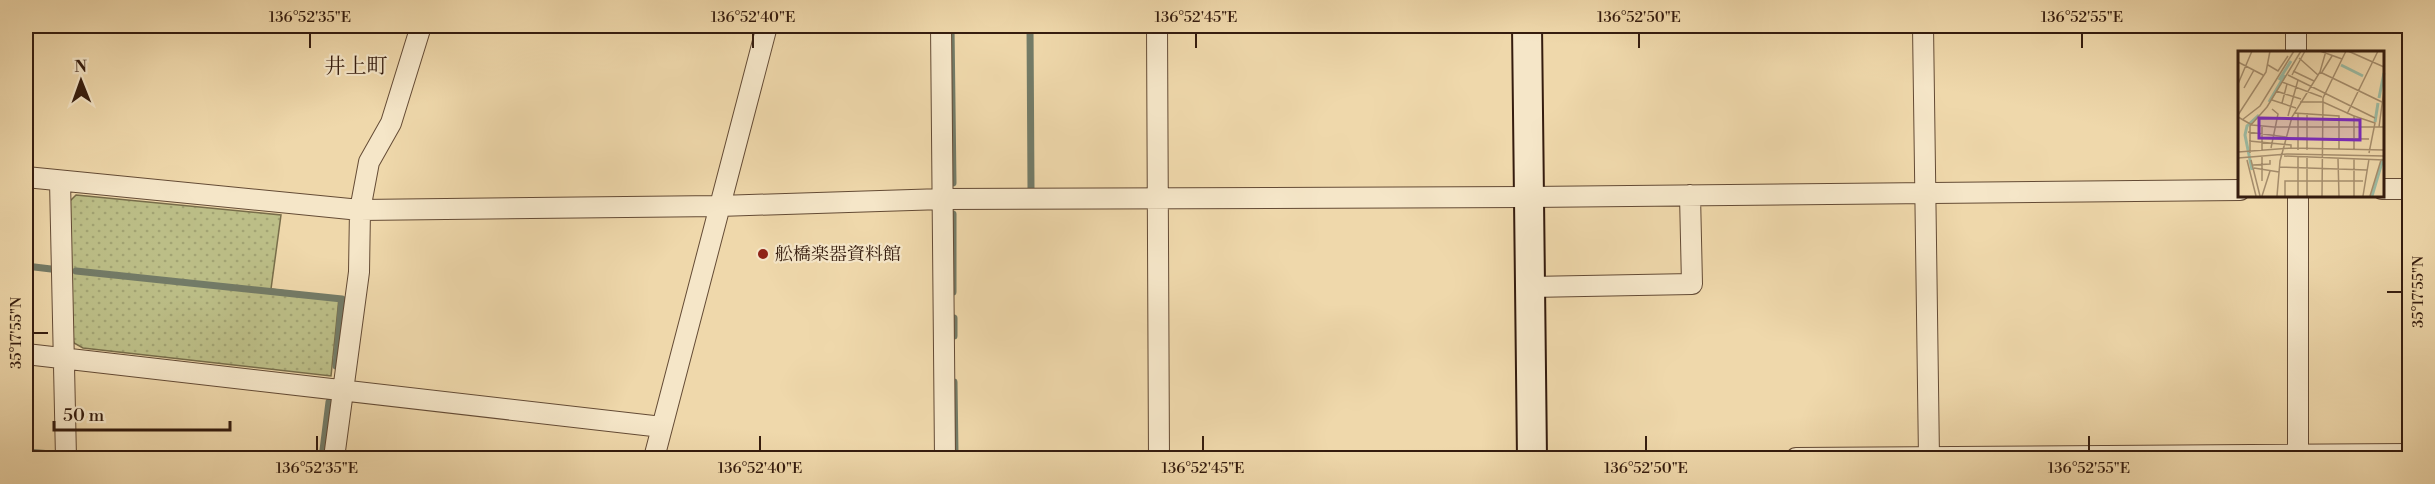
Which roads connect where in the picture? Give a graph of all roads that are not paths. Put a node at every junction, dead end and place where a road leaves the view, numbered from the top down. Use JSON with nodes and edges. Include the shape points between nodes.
{"nodes":[{"id":1,"x":421,"y":26,"type":"edge"},
{"id":2,"x":767,"y":26,"type":"edge"},
{"id":3,"x":941,"y":26,"type":"edge"},
{"id":4,"x":1157,"y":26,"type":"edge"},
{"id":5,"x":1527,"y":26,"type":"edge"},
{"id":6,"x":1923,"y":26,"type":"edge"},
{"id":7,"x":2296,"y":26,"type":"edge"},
{"id":8,"x":2296,"y":51,"type":"edge"},
{"id":9,"x":26,"y":177,"type":"edge"},
{"id":10,"x":60,"y":181,"type":"junction"},
{"id":11,"x":2384,"y":189,"type":"edge"},
{"id":12,"x":2409,"y":189,"type":"edge"},
{"id":13,"x":2238,"y":190,"type":"edge"},
{"id":14,"x":1926,"y":192,"type":"junction"},
{"id":15,"x":1690,"y":195,"type":"junction"},
{"id":16,"x":2298,"y":196,"type":"edge"},
{"id":17,"x":1529,"y":197,"type":"junction"},
{"id":18,"x":943,"y":199,"type":"junction"},
{"id":19,"x":1158,"y":199,"type":"junction"},
{"id":20,"x":719,"y":206,"type":"junction"},
{"id":21,"x":360,"y":210,"type":"junction"},
{"id":22,"x":1530,"y":287,"type":"junction"},
{"id":23,"x":26,"y":354,"type":"edge"},
{"id":24,"x":64,"y":358,"type":"junction"},
{"id":25,"x":342,"y":390,"type":"junction"},
{"id":26,"x":662,"y":427,"type":"junction"},
{"id":27,"x":2409,"y":454,"type":"edge"},
{"id":28,"x":2298,"y":457,"type":"edge"},
{"id":29,"x":1929,"y":458,"type":"edge"},
{"id":30,"x":66,"y":459,"type":"edge"},
{"id":31,"x":334,"y":459,"type":"edge"},
{"id":32,"x":654,"y":459,"type":"edge"},
{"id":33,"x":945,"y":459,"type":"edge"},
{"id":34,"x":1159,"y":459,"type":"edge"},
{"id":35,"x":1532,"y":459,"type":"edge"},
{"id":36,"x":1796,"y":459,"type":"edge"}],
"edges":[{"from":1,"to":21,"type":"street","via":[[391,123],[369,162]]},
{"from":2,"to":20,"type":"street"},
{"from":3,"to":18,"type":"street"},
{"from":4,"to":19,"type":"street"},
{"from":5,"to":17,"type":"street"},
{"from":6,"to":14,"type":"street"},
{"from":7,"to":8,"type":"street"},
{"from":9,"to":10,"type":"street"},
{"from":10,"to":21,"type":"street"},
{"from":10,"to":24,"type":"street"},
{"from":11,"to":12,"type":"street"},
{"from":13,"to":14,"type":"street"},
{"from":14,"to":15,"type":"street"},
{"from":14,"to":29,"type":"street"},
{"from":15,"to":17,"type":"street"},
{"from":15,"to":22,"type":"street","via":[[1692,284]]},
{"from":16,"to":28,"type":"street"},
{"from":17,"to":19,"type":"street"},
{"from":17,"to":22,"type":"street"},
{"from":18,"to":19,"type":"street"},
{"from":18,"to":20,"type":"street"},
{"from":18,"to":33,"type":"street"},
{"from":19,"to":34,"type":"street"},
{"from":20,"to":21,"type":"street"},
{"from":20,"to":26,"type":"street"},
{"from":21,"to":25,"type":"street","via":[[359,272]]},
{"from":22,"to":35,"type":"street"},
{"from":23,"to":24,"type":"street"},
{"from":24,"to":25,"type":"street"},
{"from":24,"to":30,"type":"street"},
{"from":25,"to":26,"type":"street"},
{"from":25,"to":31,"type":"street"},
{"from":26,"to":32,"type":"street"},
{"from":27,"to":28,"type":"street"},
{"from":28,"to":29,"type":"street"},
{"from":29,"to":36,"type":"street"}]}
